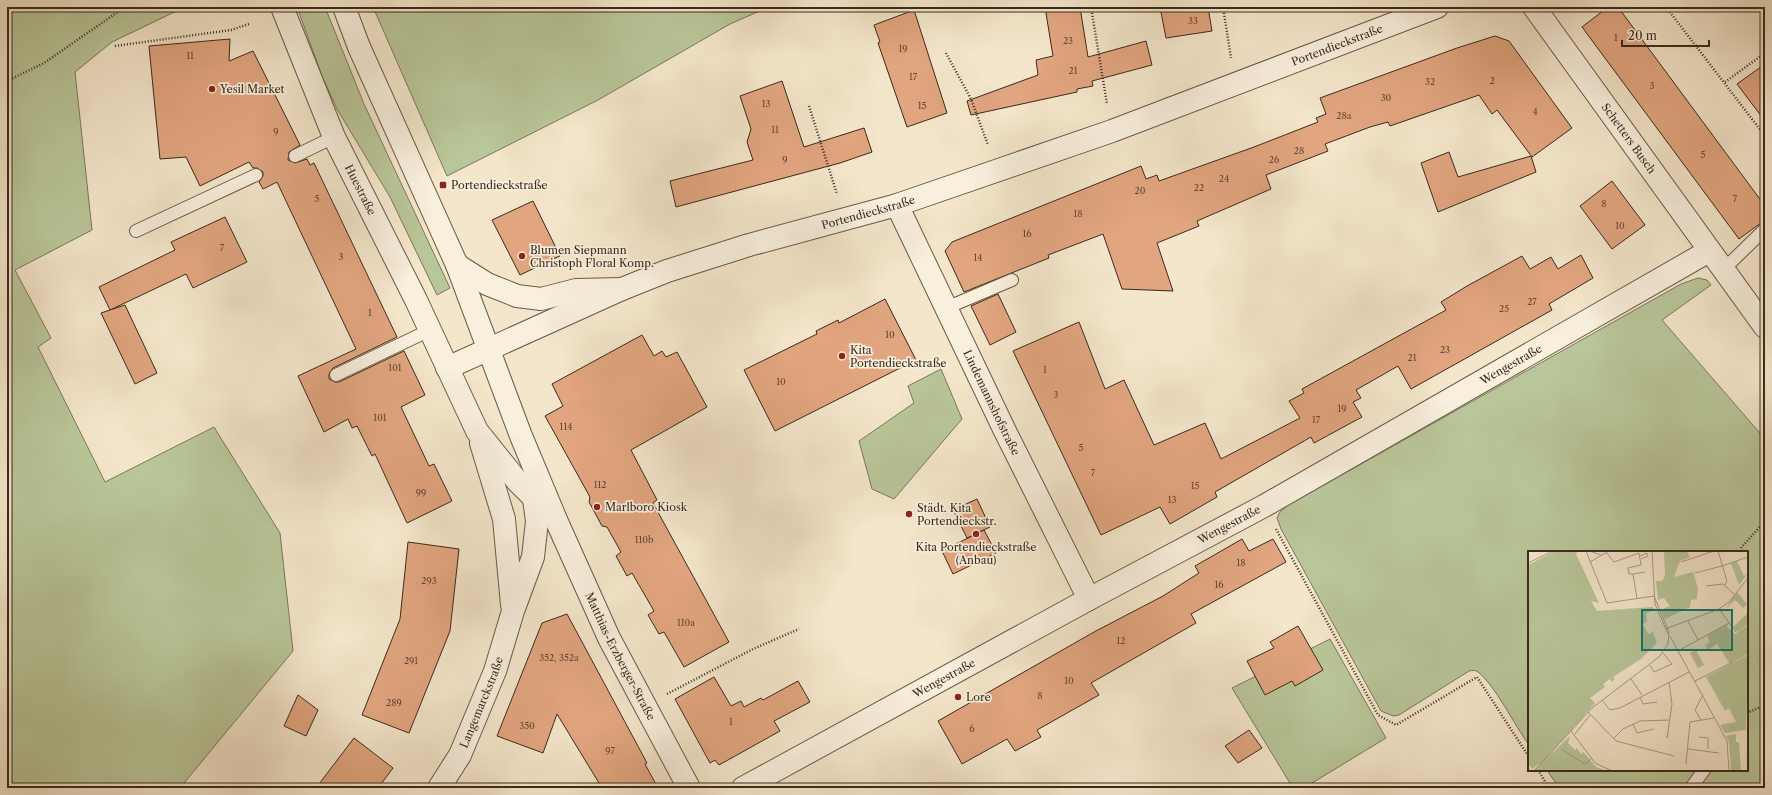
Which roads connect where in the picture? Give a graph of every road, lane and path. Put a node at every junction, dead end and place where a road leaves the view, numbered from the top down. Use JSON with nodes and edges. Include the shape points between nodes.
{"nodes":[{"id":1,"x":125,"y":7,"type":"edge"},
{"id":2,"x":282,"y":7,"type":"edge"},
{"id":3,"x":344,"y":7,"type":"edge"},
{"id":4,"x":1091,"y":7,"type":"edge"},
{"id":5,"x":1223,"y":7,"type":"edge"},
{"id":6,"x":1437,"y":7,"type":"edge"},
{"id":7,"x":1534,"y":7,"type":"edge"},
{"id":8,"x":1666,"y":7,"type":"edge"},
{"id":9,"x":249,"y":24,"type":"dead end"},
{"id":10,"x":115,"y":46,"type":"dead end"},
{"id":11,"x":946,"y":53,"type":"dead end"},
{"id":12,"x":1765,"y":53,"type":"edge"},
{"id":13,"x":7,"y":81,"type":"edge"},
{"id":14,"x":1236,"y":82,"type":"junction"},
{"id":15,"x":1725,"y":82,"type":"junction"},
{"id":16,"x":809,"y":106,"type":"dead end"},
{"id":17,"x":1112,"y":131,"type":"junction"},
{"id":18,"x":1765,"y":136,"type":"edge"},
{"id":19,"x":334,"y":137,"type":"junction"},
{"id":20,"x":295,"y":156,"type":"dead end"},
{"id":21,"x":997,"y":170,"type":"junction"},
{"id":22,"x":256,"y":175,"type":"dead end"},
{"id":23,"x":897,"y":205,"type":"junction"},
{"id":24,"x":845,"y":219,"type":"junction"},
{"id":25,"x":1765,"y":230,"type":"edge"},
{"id":26,"x":136,"y":231,"type":"dead end"},
{"id":27,"x":1709,"y":252,"type":"junction"},
{"id":28,"x":457,"y":265,"type":"junction"},
{"id":29,"x":1723,"y":270,"type":"junction"},
{"id":30,"x":1012,"y":280,"type":"dead end"},
{"id":31,"x":622,"y":289,"type":"junction"},
{"id":32,"x":946,"y":308,"type":"junction"},
{"id":33,"x":1765,"y":327,"type":"edge"},
{"id":34,"x":430,"y":330,"type":"junction"},
{"id":35,"x":490,"y":350,"type":"junction"},
{"id":36,"x":447,"y":368,"type":"junction"},
{"id":37,"x":336,"y":375,"type":"dead end"},
{"id":38,"x":477,"y":431,"type":"junction"},
{"id":39,"x":521,"y":436,"type":"junction"},
{"id":40,"x":533,"y":496,"type":"junction"},
{"id":41,"x":1264,"y":506,"type":"junction"},
{"id":42,"x":1765,"y":521,"type":"edge"},
{"id":43,"x":557,"y":522,"type":"junction"},
{"id":44,"x":1741,"y":548,"type":"dead end"},
{"id":45,"x":1089,"y":599,"type":"junction"},
{"id":46,"x":513,"y":611,"type":"junction"},
{"id":47,"x":799,"y":629,"type":"dead end"},
{"id":48,"x":1765,"y":705,"type":"edge"},
{"id":49,"x":645,"y":706,"type":"junction"},
{"id":50,"x":1748,"y":713,"type":"edge"},
{"id":51,"x":1528,"y":755,"type":"edge"},
{"id":52,"x":1539,"y":771,"type":"edge"},
{"id":53,"x":1703,"y":771,"type":"edge"},
{"id":54,"x":439,"y":788,"type":"edge"},
{"id":55,"x":689,"y":788,"type":"edge"},
{"id":56,"x":744,"y":788,"type":"edge"},
{"id":57,"x":1549,"y":788,"type":"edge"},
{"id":58,"x":1691,"y":788,"type":"edge"}],
"edges":[{"from":1,"to":13,"type":"path","via":[[44,63]]},
{"from":2,"to":19,"type":"street","name":"Huestraße"},
{"from":3,"to":28,"type":"street","via":[[359,48]]},
{"from":4,"to":17,"type":"path"},
{"from":5,"to":14,"type":"path"},
{"from":6,"to":14,"type":"street","name":"Portendieckstraße"},
{"from":7,"to":27,"type":"street","name":"Schetters Busch"},
{"from":8,"to":15,"type":"path"},
{"from":9,"to":10,"type":"path","via":[[231,30]]},
{"from":11,"to":21,"type":"path","via":[[971,99]]},
{"from":12,"to":15,"type":"path"},
{"from":14,"to":17,"type":"street","name":"Portendieckstraße"},
{"from":15,"to":18,"type":"path"},
{"from":16,"to":24,"type":"path"},
{"from":17,"to":21,"type":"street","name":"Portendieckstraße"},
{"from":19,"to":20,"type":"lane"},
{"from":19,"to":34,"type":"street","name":"Huestraße"},
{"from":21,"to":23,"type":"street","name":"Portendieckstraße"},
{"from":22,"to":26,"type":"lane"},
{"from":23,"to":24,"type":"street","name":"Portendieckstraße"},
{"from":23,"to":32,"type":"street","name":"Lindemannshofstraße"},
{"from":24,"to":31,"type":"street","name":"Portendieckstraße","via":[[749,245],[667,271]]},
{"from":25,"to":29,"type":"lane"},
{"from":27,"to":29,"type":"street","name":"Schetters Busch"},
{"from":27,"to":41,"type":"street","name":"Wengestraße"},
{"from":28,"to":31,"type":"street","name":"Portendieckstraße","via":[[487,284],[517,296],[541,299],[576,290]]},
{"from":28,"to":35,"type":"street"},
{"from":29,"to":33,"type":"street","name":"Schetters Busch"},
{"from":30,"to":32,"type":"lane"},
{"from":31,"to":35,"type":"street","name":"Portendieckstraße"},
{"from":32,"to":45,"type":"street","name":"Lindemannshofstraße"},
{"from":34,"to":36,"type":"street","name":"Huestraße"},
{"from":34,"to":37,"type":"lane"},
{"from":35,"to":36,"type":"street","name":"Portendieckstraße"},
{"from":35,"to":39,"type":"street","name":"Matthias-Erzberger-Straße"},
{"from":36,"to":38,"type":"street","name":"Matthias-Erzberger-Straße"},
{"from":38,"to":40,"type":"street","name":"Matthias-Erzberger-Straße","via":[[518,482]]},
{"from":38,"to":46,"type":"street","name":"Langemarckstraße","via":[[504,519]]},
{"from":39,"to":40,"type":"street","name":"Langemarckstraße"},
{"from":39,"to":43,"type":"street","name":"Matthias-Erzberger-Straße"},
{"from":40,"to":43,"type":"street","name":"Matthias-Erzberger-Straße"},
{"from":40,"to":46,"type":"street","name":"Langemarckstraße","via":[[537,521],[533,557]]},
{"from":41,"to":45,"type":"street","name":"Wengestraße"},
{"from":41,"to":51,"type":"path","via":[[1378,715],[1396,725],[1477,677]]},
{"from":42,"to":44,"type":"path"},
{"from":43,"to":49,"type":"street","name":"Matthias-Erzberger-Straße","via":[[609,638]]},
{"from":45,"to":56,"type":"street","name":"Wengestraße"},
{"from":46,"to":54,"type":"street","name":"Langemarckstraße","via":[[495,671],[460,755]]},
{"from":47,"to":49,"type":"path","via":[[753,649]]},
{"from":48,"to":50,"type":"path"},
{"from":49,"to":55,"type":"street","name":"Matthias-Erzberger-Straße"},
{"from":52,"to":57,"type":"path"},
{"from":53,"to":58,"type":"lane"}]}
